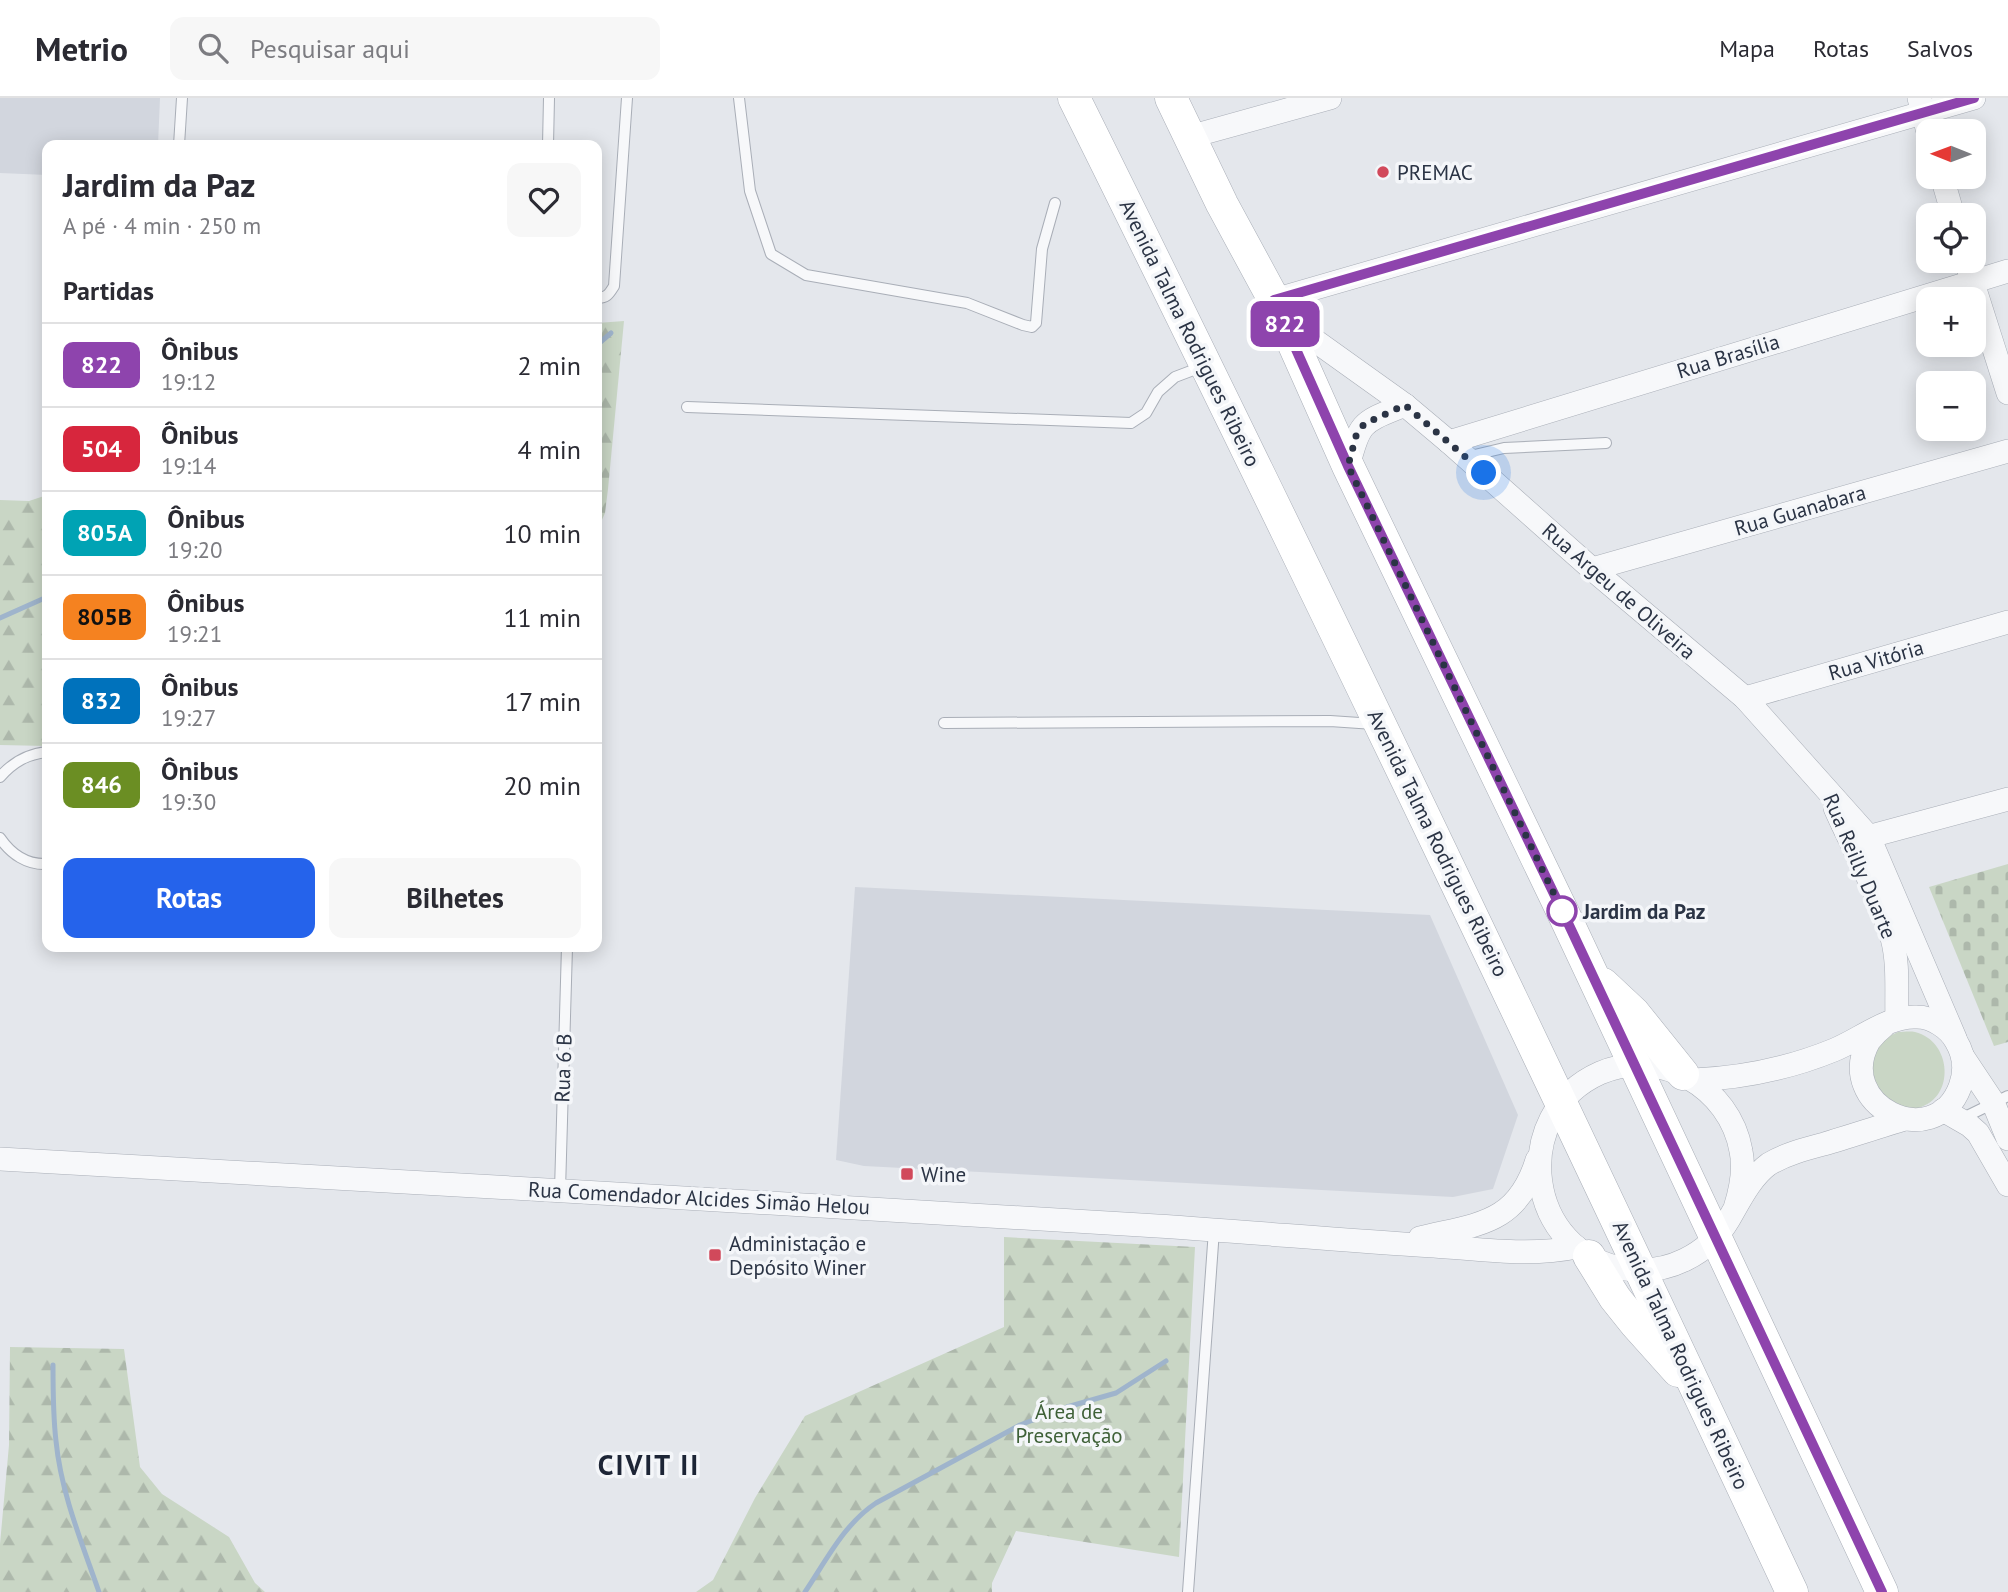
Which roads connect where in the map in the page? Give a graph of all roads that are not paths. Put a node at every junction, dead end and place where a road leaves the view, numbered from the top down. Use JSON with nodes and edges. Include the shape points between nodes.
{"nodes":[{"id":1,"x":182,"y":98,"type":"edge"},
{"id":2,"x":549,"y":98,"type":"edge"},
{"id":3,"x":627,"y":98,"type":"edge"},
{"id":4,"x":739,"y":98,"type":"edge"},
{"id":5,"x":1074,"y":98,"type":"edge"},
{"id":6,"x":1171,"y":98,"type":"edge"},
{"id":7,"x":1330,"y":98,"type":"edge"},
{"id":8,"x":1974,"y":98,"type":"edge"},
{"id":9,"x":1923,"y":114,"type":"edge"},
{"id":10,"x":1189,"y":136,"type":"junction"},
{"id":11,"x":178,"y":140,"type":"edge"},
{"id":12,"x":548,"y":140,"type":"edge"},
{"id":13,"x":1055,"y":203,"type":"dead end"},
{"id":14,"x":1986,"y":271,"type":"edge"},
{"id":15,"x":2008,"y":271,"type":"edge"},
{"id":16,"x":1963,"y":273,"type":"edge"},
{"id":17,"x":1970,"y":273,"type":"edge"},
{"id":18,"x":602,"y":298,"type":"edge"},
{"id":19,"x":1278,"y":309,"type":"junction"},
{"id":20,"x":1206,"y":365,"type":"junction"},
{"id":21,"x":2008,"y":393,"type":"edge"},
{"id":22,"x":1405,"y":405,"type":"junction"},
{"id":23,"x":687,"y":407,"type":"dead end"},
{"id":24,"x":1449,"y":442,"type":"junction"},
{"id":25,"x":1606,"y":443,"type":"dead end"},
{"id":26,"x":2008,"y":450,"type":"edge"},
{"id":27,"x":1466,"y":457,"type":"junction"},
{"id":28,"x":1348,"y":466,"type":"junction"},
{"id":29,"x":1592,"y":569,"type":"junction"},
{"id":30,"x":2008,"y":622,"type":"edge"},
{"id":31,"x":1745,"y":698,"type":"junction"},
{"id":32,"x":944,"y":723,"type":"dead end"},
{"id":33,"x":1381,"y":724,"type":"junction"},
{"id":34,"x":42,"y":753,"type":"edge"},
{"id":35,"x":0,"y":777,"type":"edge"},
{"id":36,"x":1825,"y":786,"type":"joint"},
{"id":37,"x":2008,"y":799,"type":"edge"},
{"id":38,"x":0,"y":838,"type":"edge"},
{"id":39,"x":1859,"y":839,"type":"junction"},
{"id":40,"x":42,"y":864,"type":"edge"},
{"id":41,"x":567,"y":952,"type":"edge"},
{"id":42,"x":1591,"y":972,"type":"junction"},
{"id":43,"x":1890,"y":1022,"type":"junction"},
{"id":44,"x":1959,"y":1048,"type":"junction"},
{"id":45,"x":1635,"y":1065,"type":"junction"},
{"id":46,"x":1689,"y":1077,"type":"junction"},
{"id":47,"x":2001,"y":1099,"type":"edge"},
{"id":48,"x":1561,"y":1103,"type":"junction"},
{"id":49,"x":1952,"y":1115,"type":"junction"},
{"id":50,"x":1905,"y":1119,"type":"junction"},
{"id":51,"x":2008,"y":1139,"type":"edge"},
{"id":52,"x":1540,"y":1150,"type":"junction"},
{"id":53,"x":0,"y":1159,"type":"edge"},
{"id":54,"x":2008,"y":1185,"type":"edge"},
{"id":55,"x":560,"y":1190,"type":"junction"},
{"id":56,"x":1735,"y":1208,"type":"junction"},
{"id":57,"x":1214,"y":1230,"type":"junction"},
{"id":58,"x":1716,"y":1237,"type":"junction"},
{"id":59,"x":1397,"y":1244,"type":"junction"},
{"id":60,"x":1583,"y":1252,"type":"junction"},
{"id":61,"x":1641,"y":1270,"type":"junction"},
{"id":62,"x":1700,"y":1395,"type":"junction"},
{"id":63,"x":1188,"y":1592,"type":"edge"},
{"id":64,"x":1792,"y":1592,"type":"edge"},
{"id":65,"x":1882,"y":1592,"type":"edge"}],
"edges":[{"from":1,"to":11,"type":"lane"},
{"from":2,"to":12,"type":"lane"},
{"from":3,"to":18,"type":"lane","via":[[614,286]]},
{"from":4,"to":13,"type":"lane","via":[[750,191],[771,254],[806,275],[967,303],[1032,327],[1042,249]]},
{"from":5,"to":20,"type":"main road","name":"Avenida Talma Rodrigues Ribeiro"},
{"from":6,"to":10,"type":"main road"},
{"from":7,"to":10,"type":"street"},
{"from":8,"to":9,"type":"street"},
{"from":9,"to":19,"type":"street"},
{"from":10,"to":19,"type":"main road"},
{"from":14,"to":15,"type":"street","name":"Rua Brasília"},
{"from":16,"to":24,"type":"street","name":"Rua Brasília"},
{"from":17,"to":21,"type":"street"},
{"from":19,"to":22,"type":"street","name":"Rua Argeu de Oliveira"},
{"from":19,"to":28,"type":"main road"},
{"from":20,"to":23,"type":"lane","via":[[1175,377],[1158,392],[1146,413],[1131,423]]},
{"from":20,"to":33,"type":"main road","name":"Avenida Talma Rodrigues Ribeiro"},
{"from":22,"to":24,"type":"street","name":"Rua Argeu de Oliveira"},
{"from":22,"to":28,"type":"street","via":[[1364,424]]},
{"from":24,"to":27,"type":"street","name":"Rua Argeu de Oliveira"},
{"from":25,"to":27,"type":"lane","via":[[1504,448]]},
{"from":26,"to":29,"type":"street","name":"Rua Guanabara"},
{"from":27,"to":29,"type":"street","name":"Rua Argeu de Oliveira"},
{"from":28,"to":42,"type":"main road"},
{"from":29,"to":31,"type":"street","name":"Rua Argeu de Oliveira"},
{"from":30,"to":31,"type":"street","name":"Rua Vitória"},
{"from":31,"to":36,"type":"street","name":"Rua Argeu de Oliveira"},
{"from":32,"to":33,"type":"lane"},
{"from":33,"to":48,"type":"main road","name":"Avenida Talma Rodrigues Ribeiro"},
{"from":34,"to":35,"type":"lane","via":[[27,755]]},
{"from":36,"to":39,"type":"street","name":"Rua Reilly Duarte"},
{"from":37,"to":39,"type":"street"},
{"from":38,"to":40,"type":"lane","via":[[22,859]]},
{"from":39,"to":43,"type":"street","name":"Rua Reilly Duarte","via":[[1896,962]]},
{"from":39,"to":44,"type":"street","name":"Rua Reilly Duarte"},
{"from":41,"to":55,"type":"lane","name":"Rua 6 B"},
{"from":42,"to":45,"type":"main road"},
{"from":42,"to":46,"type":"main road"},
{"from":43,"to":44,"type":"street","via":[[1918,1017],[1939,1023]]},
{"from":43,"to":46,"type":"street","via":[[1834,1050],[1778,1069],[1734,1078]]},
{"from":43,"to":50,"type":"street","via":[[1870,1040],[1863,1059],[1863,1080],[1871,1098],[1886,1112]]},
{"from":44,"to":47,"type":"street","name":"Rua Reilly Duarte"},
{"from":44,"to":49,"type":"street","via":[[1964,1077]]},
{"from":45,"to":46,"type":"street"},
{"from":45,"to":48,"type":"street","via":[[1589,1079]]},
{"from":45,"to":58,"type":"main road"},
{"from":46,"to":56,"type":"street","via":[[1717,1099],[1738,1137],[1742,1180]]},
{"from":47,"to":49,"type":"lane"},
{"from":47,"to":51,"type":"street","name":"Rua Reilly Duarte"},
{"from":48,"to":52,"type":"street","name":"Rua Comendador Alcides Simão Helou"},
{"from":48,"to":61,"type":"main road","name":"Avenida Talma Rodrigues Ribeiro"},
{"from":49,"to":50,"type":"street"},
{"from":49,"to":54,"type":"street","via":[[1978,1133]]},
{"from":50,"to":56,"type":"street","via":[[1789,1154],[1753,1181]]},
{"from":52,"to":59,"type":"street","name":"Rua Comendador Alcides Simão Helou","via":[[1526,1186],[1498,1217]]},
{"from":52,"to":60,"type":"street","via":[[1545,1203],[1565,1237]]},
{"from":53,"to":55,"type":"street","name":"Rua Comendador Alcides Simão Helou"},
{"from":55,"to":57,"type":"street","name":"Rua Comendador Alcides Simão Helou"},
{"from":56,"to":58,"type":"street"},
{"from":57,"to":59,"type":"street","name":"Rua Comendador Alcides Simão Helou"},
{"from":57,"to":63,"type":"lane"},
{"from":58,"to":61,"type":"street","via":[[1687,1259]]},
{"from":58,"to":65,"type":"main road"},
{"from":59,"to":60,"type":"street","name":"Rua Comendador Alcides Simão Helou"},
{"from":60,"to":61,"type":"street","via":[[1608,1265]]},
{"from":60,"to":62,"type":"main road","via":[[1635,1323]]},
{"from":61,"to":62,"type":"main road","name":"Avenida Talma Rodrigues Ribeiro"},
{"from":62,"to":64,"type":"main road","name":"Avenida Talma Rodrigues Ribeiro"}]}
